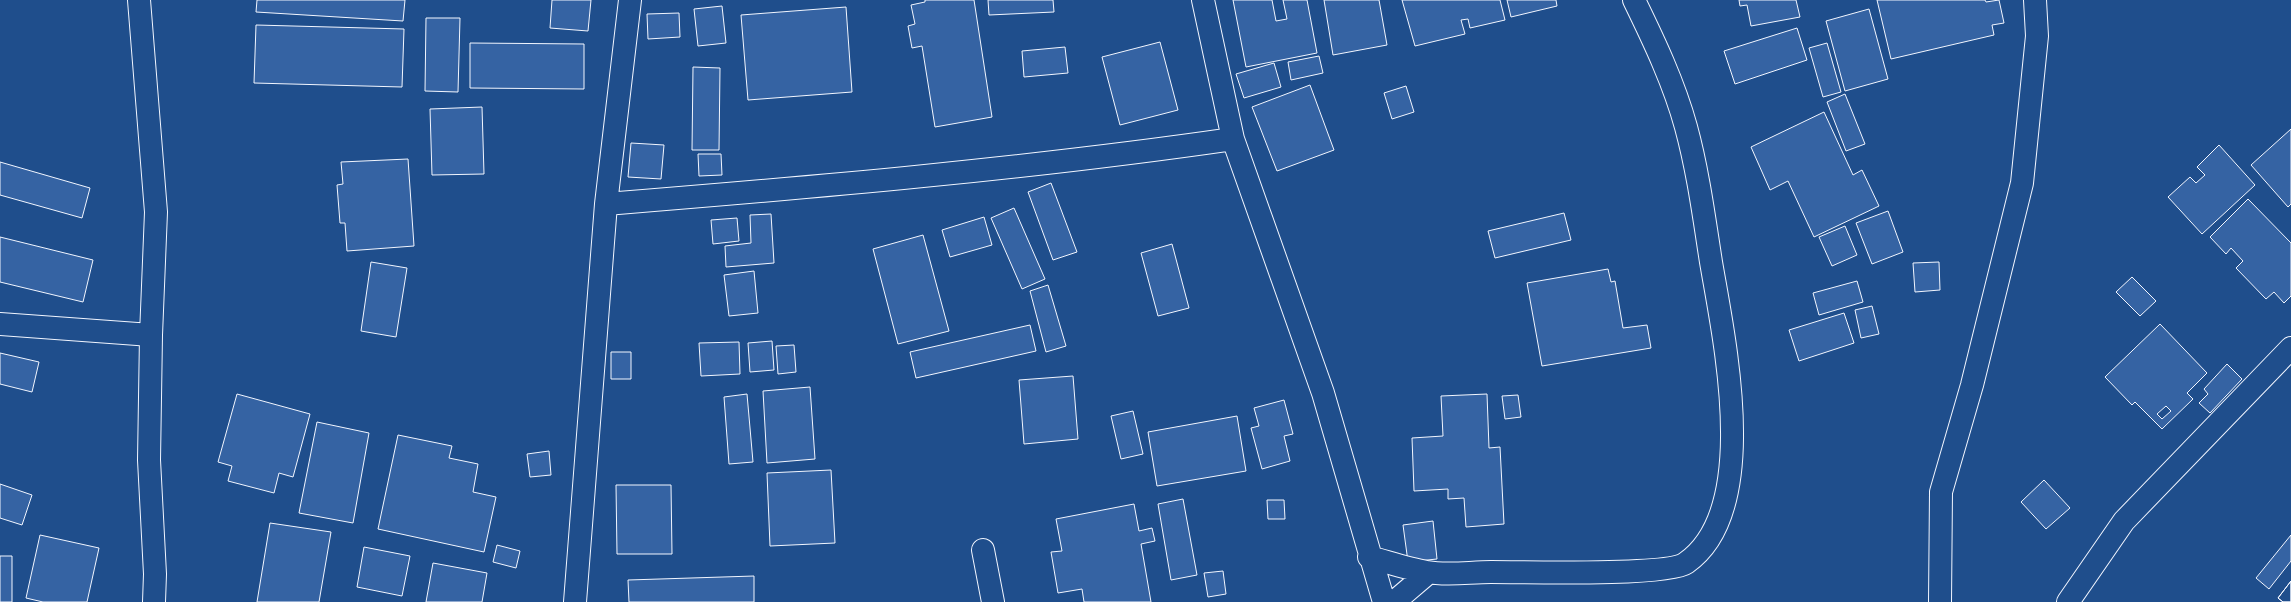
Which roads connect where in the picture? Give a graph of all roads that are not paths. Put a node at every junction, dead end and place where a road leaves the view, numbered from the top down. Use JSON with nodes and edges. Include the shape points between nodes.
{"nodes":[{"id":1,"x":139,"y":0,"type":"edge"},
{"id":2,"x":630,"y":0,"type":"edge"},
{"id":3,"x":1203,"y":0,"type":"edge"},
{"id":4,"x":1634,"y":0,"type":"edge"},
{"id":5,"x":2035,"y":0,"type":"edge"},
{"id":6,"x":1233,"y":139,"type":"junction"},
{"id":7,"x":606,"y":204,"type":"junction"},
{"id":8,"x":0,"y":324,"type":"edge"},
{"id":9,"x":151,"y":335,"type":"junction"},
{"id":10,"x":2291,"y":348,"type":"edge"},
{"id":11,"x":983,"y":550,"type":"dead end"},
{"id":12,"x":1369,"y":557,"type":"junction"},
{"id":13,"x":1428,"y":573,"type":"junction"},
{"id":14,"x":154,"y":602,"type":"edge"},
{"id":15,"x":575,"y":602,"type":"edge"},
{"id":16,"x":993,"y":602,"type":"edge"},
{"id":17,"x":1384,"y":602,"type":"edge"},
{"id":18,"x":1394,"y":602,"type":"edge"},
{"id":19,"x":1940,"y":602,"type":"edge"},
{"id":20,"x":2068,"y":602,"type":"edge"}],
"edges":[{"from":1,"to":9,"type":"street","via":[[156,212]]},
{"from":2,"to":7,"type":"street"},
{"from":3,"to":6,"type":"street"},
{"from":4,"to":13,"type":"street","via":[[1654,41],[1686,125],[1697,172],[1726,351],[1733,425],[1727,495],[1716,529],[1685,564],[1642,570]]},
{"from":5,"to":19,"type":"street","via":[[2037,36],[2022,183],[1972,385],[1940,492]]},
{"from":6,"to":7,"type":"street","via":[[933,176]]},
{"from":6,"to":12,"type":"street","via":[[1323,393]]},
{"from":7,"to":15,"type":"street"},
{"from":8,"to":9,"type":"street"},
{"from":9,"to":14,"type":"street","via":[[149,460]]},
{"from":10,"to":20,"type":"street","via":[[2124,521]]},
{"from":11,"to":16,"type":"street"},
{"from":12,"to":13,"type":"street"},
{"from":12,"to":17,"type":"street"},
{"from":13,"to":18,"type":"street"}]}
